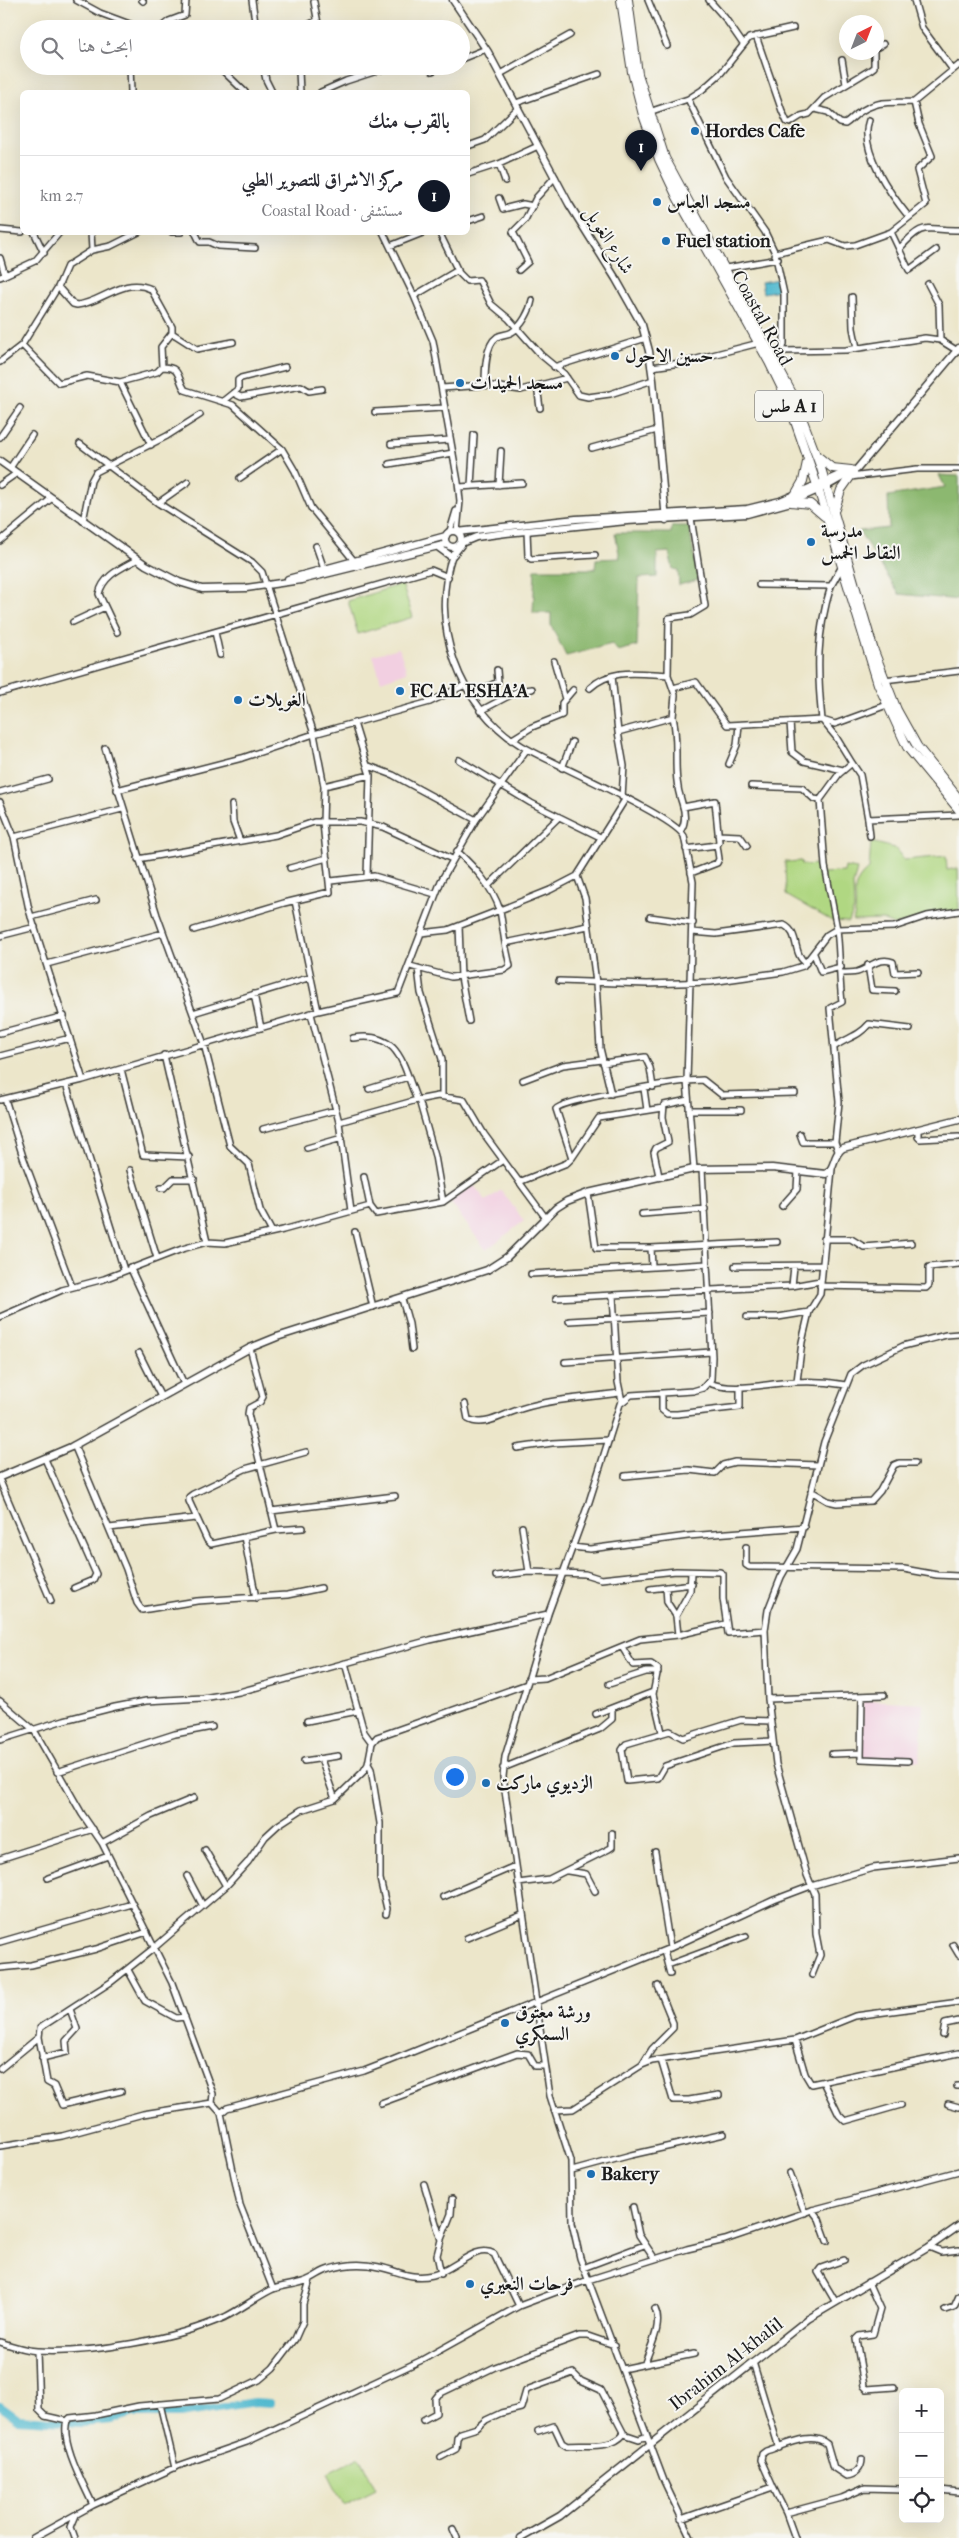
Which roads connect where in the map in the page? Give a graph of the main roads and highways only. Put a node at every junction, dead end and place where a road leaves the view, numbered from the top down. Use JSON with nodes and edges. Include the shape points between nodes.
{"nodes":[{"id":1,"x":620,"y":0,"type":"edge"},
{"id":2,"x":628,"y":0,"type":"edge"},
{"id":3,"x":816,"y":452,"type":"junction"},
{"id":4,"x":806,"y":453,"type":"junction"},
{"id":5,"x":834,"y":511,"type":"junction"},
{"id":6,"x":828,"y":522,"type":"junction"},
{"id":7,"x":959,"y":799,"type":"edge"},
{"id":8,"x":959,"y":810,"type":"edge"}],
"edges":[{"from":1,"to":4,"type":"highway","name":"Coastal Road","number":"طس A 1","via":[[632,72],[659,159],[759,343],[788,401]]},
{"from":2,"to":3,"type":"highway","name":"Coastal Road","number":"طس A 1","via":[[638,74],[665,158],[771,352],[794,397]]},
{"from":3,"to":5,"type":"highway","name":"Coastal Road","number":"طس A 1"},
{"from":3,"to":5,"type":"highway","via":[[832,468],[851,473]]},
{"from":4,"to":6,"type":"highway","name":"Coastal Road","number":"طس A 1"},
{"from":4,"to":6,"type":"highway","via":[[805,476],[793,498],[816,507]]},
{"from":5,"to":7,"type":"highway","name":"Coastal Road","number":"طس A 1","via":[[884,680],[911,736]]},
{"from":6,"to":8,"type":"highway","name":"Coastal Road","number":"طس A 1","via":[[867,653],[887,705],[907,747]]}]}
